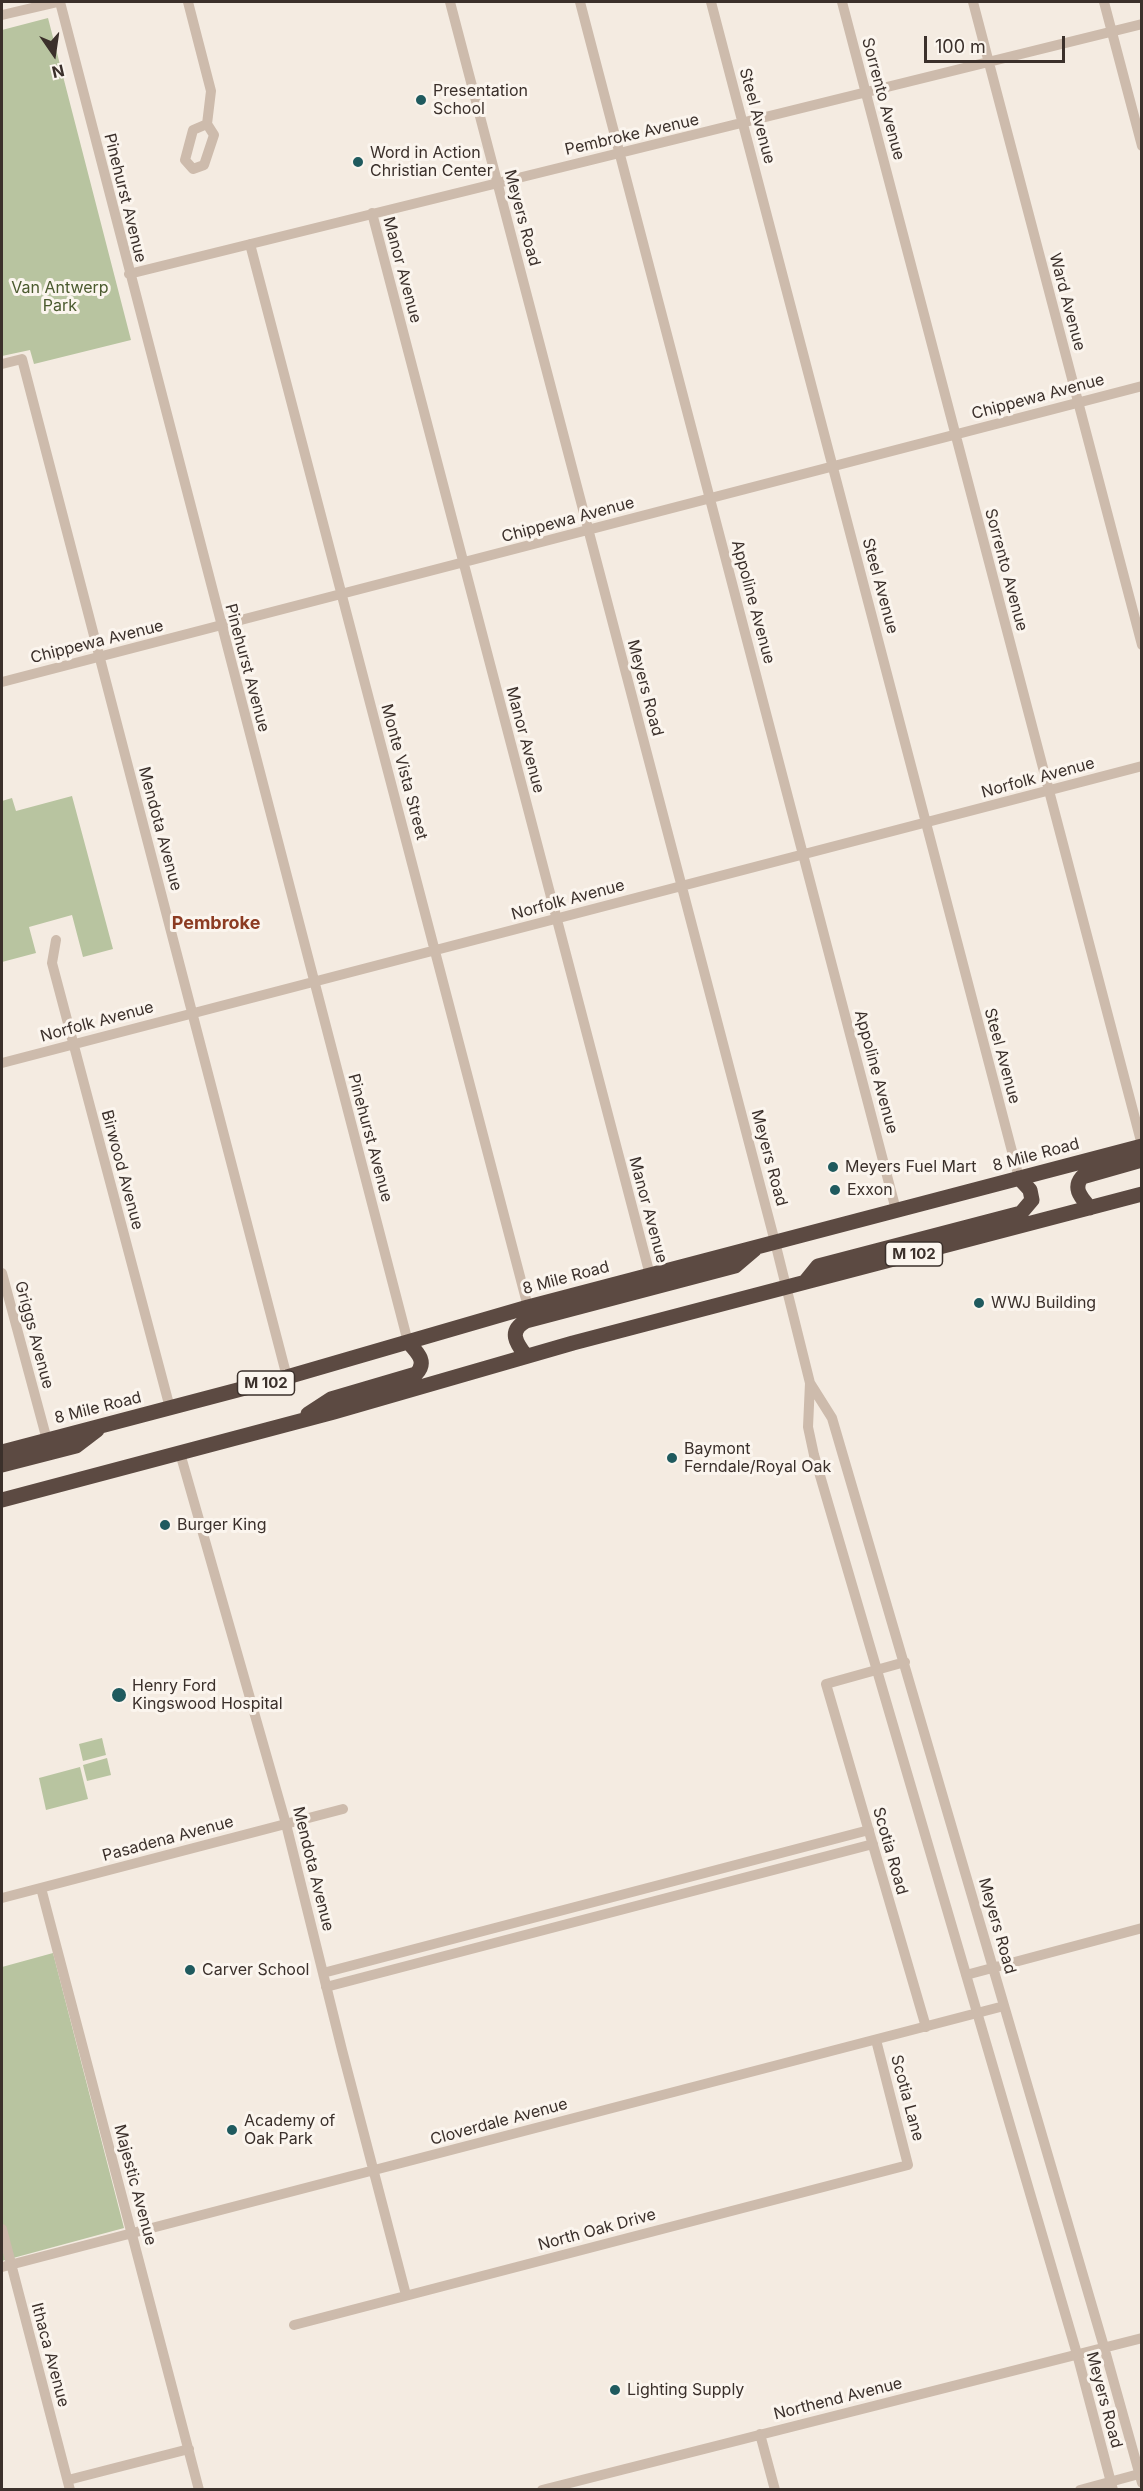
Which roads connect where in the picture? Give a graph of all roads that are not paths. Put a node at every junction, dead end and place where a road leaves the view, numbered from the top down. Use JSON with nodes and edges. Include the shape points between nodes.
{"nodes":[{"id":1,"x":59,"y":2,"type":"edge"},
{"id":2,"x":188,"y":2,"type":"edge"},
{"id":3,"x":450,"y":2,"type":"edge"},
{"id":4,"x":580,"y":2,"type":"edge"},
{"id":5,"x":711,"y":2,"type":"edge"},
{"id":6,"x":842,"y":2,"type":"edge"},
{"id":7,"x":973,"y":2,"type":"edge"},
{"id":8,"x":1104,"y":2,"type":"edge"},
{"id":9,"x":2,"y":15,"type":"edge"},
{"id":10,"x":1142,"y":24,"type":"edge"},
{"id":11,"x":1112,"y":32,"type":"junction"},
{"id":12,"x":989,"y":62,"type":"junction"},
{"id":13,"x":866,"y":93,"type":"junction"},
{"id":14,"x":207,"y":124,"type":"dead end"},
{"id":15,"x":743,"y":124,"type":"junction"},
{"id":16,"x":1142,"y":146,"type":"edge"},
{"id":17,"x":620,"y":154,"type":"junction"},
{"id":18,"x":497,"y":183,"type":"junction"},
{"id":19,"x":372,"y":213,"type":"junction"},
{"id":20,"x":250,"y":244,"type":"junction"},
{"id":21,"x":129,"y":274,"type":"junction"},
{"id":22,"x":2,"y":364,"type":"edge"},
{"id":23,"x":1142,"y":386,"type":"edge"},
{"id":24,"x":1078,"y":402,"type":"junction"},
{"id":25,"x":955,"y":434,"type":"junction"},
{"id":26,"x":833,"y":467,"type":"junction"},
{"id":27,"x":711,"y":499,"type":"junction"},
{"id":28,"x":588,"y":531,"type":"junction"},
{"id":29,"x":463,"y":563,"type":"junction"},
{"id":30,"x":342,"y":595,"type":"junction"},
{"id":31,"x":220,"y":625,"type":"junction"},
{"id":32,"x":1142,"y":645,"type":"edge"},
{"id":33,"x":99,"y":657,"type":"junction"},
{"id":34,"x":2,"y":682,"type":"edge"},
{"id":35,"x":1142,"y":766,"type":"edge"},
{"id":36,"x":1048,"y":790,"type":"junction"},
{"id":37,"x":926,"y":822,"type":"junction"},
{"id":38,"x":803,"y":854,"type":"junction"},
{"id":39,"x":681,"y":886,"type":"junction"},
{"id":40,"x":556,"y":918,"type":"junction"},
{"id":41,"x":56,"y":940,"type":"dead end"},
{"id":42,"x":435,"y":950,"type":"junction"},
{"id":43,"x":313,"y":982,"type":"junction"},
{"id":44,"x":192,"y":1012,"type":"junction"},
{"id":45,"x":73,"y":1043,"type":"junction"},
{"id":46,"x":2,"y":1063,"type":"edge"},
{"id":47,"x":1142,"y":1146,"type":"edge"},
{"id":48,"x":1142,"y":1160,"type":"edge"},
{"id":49,"x":1019,"y":1178,"type":"junction"},
{"id":50,"x":1142,"y":1194,"type":"edge"},
{"id":51,"x":1090,"y":1208,"type":"junction"},
{"id":52,"x":897,"y":1210,"type":"junction"},
{"id":53,"x":775,"y":1242,"type":"junction"},
{"id":54,"x":757,"y":1246,"type":"junction"},
{"id":55,"x":2,"y":1273,"type":"edge"},
{"id":56,"x":650,"y":1275,"type":"junction"},
{"id":57,"x":805,"y":1282,"type":"junction"},
{"id":58,"x":786,"y":1287,"type":"junction"},
{"id":59,"x":528,"y":1307,"type":"junction"},
{"id":60,"x":408,"y":1342,"type":"junction"},
{"id":61,"x":526,"y":1356,"type":"junction"},
{"id":62,"x":287,"y":1377,"type":"junction"},
{"id":63,"x":810,"y":1383,"type":"junction"},
{"id":64,"x":170,"y":1408,"type":"junction"},
{"id":65,"x":293,"y":1423,"type":"junction"},
{"id":66,"x":102,"y":1426,"type":"junction"},
{"id":67,"x":47,"y":1440,"type":"junction"},
{"id":68,"x":2,"y":1452,"type":"edge"},
{"id":69,"x":180,"y":1453,"type":"junction"},
{"id":70,"x":2,"y":1466,"type":"edge"},
{"id":71,"x":2,"y":1500,"type":"edge"},
{"id":72,"x":905,"y":1662,"type":"junction"},
{"id":73,"x":877,"y":1670,"type":"junction"},
{"id":74,"x":343,"y":1809,"type":"dead end"},
{"id":75,"x":286,"y":1824,"type":"junction"},
{"id":76,"x":869,"y":1830,"type":"junction"},
{"id":77,"x":873,"y":1844,"type":"junction"},
{"id":78,"x":774,"y":1855,"type":"junction"},
{"id":79,"x":778,"y":1869,"type":"junction"},
{"id":80,"x":41,"y":1887,"type":"junction"},
{"id":81,"x":2,"y":1898,"type":"edge"},
{"id":82,"x":609,"y":1898,"type":"junction"},
{"id":83,"x":613,"y":1912,"type":"junction"},
{"id":84,"x":522,"y":1921,"type":"junction"},
{"id":85,"x":1142,"y":1928,"type":"edge"},
{"id":86,"x":526,"y":1935,"type":"junction"},
{"id":87,"x":435,"y":1944,"type":"junction"},
{"id":88,"x":438,"y":1958,"type":"junction"},
{"id":89,"x":993,"y":1967,"type":"junction"},
{"id":90,"x":323,"y":1972,"type":"junction"},
{"id":91,"x":966,"y":1975,"type":"junction"},
{"id":92,"x":326,"y":1987,"type":"junction"},
{"id":93,"x":1004,"y":2006,"type":"junction"},
{"id":94,"x":978,"y":2013,"type":"junction"},
{"id":95,"x":926,"y":2027,"type":"junction"},
{"id":96,"x":876,"y":2040,"type":"junction"},
{"id":97,"x":908,"y":2165,"type":"joint"},
{"id":98,"x":374,"y":2170,"type":"junction"},
{"id":99,"x":2,"y":2229,"type":"edge"},
{"id":100,"x":132,"y":2233,"type":"junction"},
{"id":101,"x":6,"y":2266,"type":"edge"},
{"id":102,"x":406,"y":2295,"type":"junction"},
{"id":103,"x":294,"y":2325,"type":"dead end"},
{"id":104,"x":1142,"y":2338,"type":"edge"},
{"id":105,"x":1104,"y":2347,"type":"junction"},
{"id":106,"x":1077,"y":2354,"type":"junction"},
{"id":107,"x":760,"y":2434,"type":"junction"},
{"id":108,"x":189,"y":2449,"type":"junction"},
{"id":109,"x":1140,"y":2479,"type":"edge"},
{"id":110,"x":69,"y":2485,"type":"edge"},
{"id":111,"x":1112,"y":2486,"type":"edge"},
{"id":112,"x":199,"y":2490,"type":"edge"},
{"id":113,"x":542,"y":2490,"type":"edge"},
{"id":114,"x":774,"y":2490,"type":"edge"},
{"id":115,"x":1080,"y":2490,"type":"edge"}],
"edges":[{"from":1,"to":9,"type":"street"},
{"from":1,"to":21,"type":"street","name":"Pinehurst Avenue"},
{"from":2,"to":14,"type":"street","via":[[211,91]]},
{"from":3,"to":18,"type":"street","name":"Meyers Road"},
{"from":4,"to":17,"type":"street","name":"Appoline Avenue"},
{"from":5,"to":15,"type":"street","name":"Steel Avenue"},
{"from":6,"to":13,"type":"street","name":"Sorrento Avenue"},
{"from":7,"to":12,"type":"street","name":"Ward Avenue"},
{"from":8,"to":11,"type":"street"},
{"from":10,"to":11,"type":"street","name":"Pembroke Avenue"},
{"from":11,"to":12,"type":"street","name":"Pembroke Avenue"},
{"from":11,"to":16,"type":"street"},
{"from":12,"to":13,"type":"street","name":"Pembroke Avenue"},
{"from":12,"to":24,"type":"street","name":"Ward Avenue"},
{"from":13,"to":15,"type":"street","name":"Pembroke Avenue"},
{"from":13,"to":25,"type":"street","name":"Sorrento Avenue"},
{"from":15,"to":17,"type":"street","name":"Pembroke Avenue"},
{"from":15,"to":26,"type":"street","name":"Steel Avenue"},
{"from":17,"to":18,"type":"street","name":"Pembroke Avenue"},
{"from":17,"to":27,"type":"street","name":"Appoline Avenue"},
{"from":18,"to":19,"type":"street","name":"Pembroke Avenue"},
{"from":18,"to":28,"type":"street","name":"Meyers Road"},
{"from":19,"to":20,"type":"street","name":"Pembroke Avenue"},
{"from":19,"to":29,"type":"street","name":"Manor Avenue"},
{"from":20,"to":21,"type":"street","name":"Pembroke Avenue"},
{"from":20,"to":30,"type":"street","name":"Monte Vista Street"},
{"from":21,"to":31,"type":"street","name":"Pinehurst Avenue"},
{"from":22,"to":33,"type":"street","name":"Mendota Avenue","via":[[22,359]]},
{"from":23,"to":24,"type":"street","name":"Chippewa Avenue"},
{"from":24,"to":25,"type":"street","name":"Chippewa Avenue"},
{"from":24,"to":32,"type":"street","name":"Ward Avenue"},
{"from":25,"to":26,"type":"street","name":"Chippewa Avenue"},
{"from":25,"to":36,"type":"street","name":"Sorrento Avenue"},
{"from":26,"to":27,"type":"street","name":"Chippewa Avenue"},
{"from":26,"to":37,"type":"street","name":"Steel Avenue"},
{"from":27,"to":28,"type":"street","name":"Chippewa Avenue"},
{"from":27,"to":38,"type":"street","name":"Appoline Avenue"},
{"from":28,"to":29,"type":"street","name":"Chippewa Avenue"},
{"from":28,"to":39,"type":"street","name":"Meyers Road"},
{"from":29,"to":30,"type":"street","name":"Chippewa Avenue"},
{"from":29,"to":40,"type":"street","name":"Manor Avenue"},
{"from":30,"to":31,"type":"street","name":"Chippewa Avenue"},
{"from":30,"to":42,"type":"street","name":"Monte Vista Street"},
{"from":31,"to":33,"type":"street","name":"Chippewa Avenue"},
{"from":31,"to":43,"type":"street","name":"Pinehurst Avenue"},
{"from":33,"to":34,"type":"street","name":"Chippewa Avenue"},
{"from":33,"to":44,"type":"street","name":"Mendota Avenue"},
{"from":35,"to":36,"type":"street","name":"Norfolk Avenue"},
{"from":36,"to":37,"type":"street","name":"Norfolk Avenue"},
{"from":36,"to":47,"type":"street","name":"Sorrento Avenue"},
{"from":37,"to":38,"type":"street","name":"Norfolk Avenue"},
{"from":37,"to":49,"type":"street","name":"Steel Avenue"},
{"from":38,"to":39,"type":"street","name":"Norfolk Avenue"},
{"from":38,"to":52,"type":"street","name":"Appoline Avenue"},
{"from":39,"to":40,"type":"street","name":"Norfolk Avenue"},
{"from":39,"to":53,"type":"street","name":"Meyers Road"},
{"from":40,"to":42,"type":"street","name":"Norfolk Avenue"},
{"from":40,"to":56,"type":"street","name":"Manor Avenue"},
{"from":41,"to":45,"type":"street","name":"Birwood Avenue","via":[[52,963]]},
{"from":42,"to":43,"type":"street","name":"Norfolk Avenue"},
{"from":42,"to":59,"type":"street","name":"Monte Vista Street"},
{"from":43,"to":44,"type":"street","name":"Norfolk Avenue"},
{"from":43,"to":60,"type":"street","name":"Pinehurst Avenue"},
{"from":44,"to":45,"type":"street","name":"Norfolk Avenue"},
{"from":44,"to":62,"type":"street","name":"Mendota Avenue"},
{"from":45,"to":46,"type":"street","name":"Norfolk Avenue"},
{"from":45,"to":64,"type":"street","name":"Birwood Avenue"},
{"from":47,"to":49,"type":"highway","name":"8 Mile Road","number":"M 102"},
{"from":48,"to":51,"type":"highway","via":[[1082,1177],[1078,1192]]},
{"from":49,"to":52,"type":"highway","name":"8 Mile Road","number":"M 102"},
{"from":49,"to":57,"type":"highway","via":[[1030,1190],[1032,1200],[1021,1213],[818,1266]]},
{"from":50,"to":51,"type":"highway","number":"M 102"},
{"from":51,"to":57,"type":"highway","number":"M 102"},
{"from":52,"to":53,"type":"highway","name":"8 Mile Road","number":"M 102"},
{"from":53,"to":54,"type":"highway","name":"8 Mile Road","number":"M 102"},
{"from":53,"to":58,"type":"street","name":"Meyers Road"},
{"from":54,"to":56,"type":"highway","name":"8 Mile Road","number":"M 102"},
{"from":54,"to":61,"type":"highway","via":[[735,1266],[526,1321],[518,1326],[514,1336]]},
{"from":55,"to":67,"type":"street","name":"Griggs Avenue"},
{"from":56,"to":59,"type":"highway","name":"8 Mile Road","number":"M 102"},
{"from":57,"to":58,"type":"highway","number":"M 102"},
{"from":58,"to":61,"type":"highway","number":"M 102"},
{"from":58,"to":63,"type":"street","name":"Meyers Road"},
{"from":59,"to":60,"type":"highway","name":"8 Mile Road","number":"M 102"},
{"from":60,"to":62,"type":"highway","name":"8 Mile Road","number":"M 102"},
{"from":60,"to":65,"type":"highway","via":[[422,1361],[416,1374],[331,1400]]},
{"from":61,"to":65,"type":"highway","number":"M 102"},
{"from":62,"to":64,"type":"highway","name":"8 Mile Road","number":"M 102"},
{"from":63,"to":72,"type":"street","name":"Meyers Road","via":[[832,1418]]},
{"from":63,"to":73,"type":"street","name":"Meyers Road","via":[[808,1427],[814,1455]]},
{"from":64,"to":66,"type":"highway","name":"8 Mile Road","number":"M 102"},
{"from":65,"to":69,"type":"highway","number":"M 102"},
{"from":66,"to":67,"type":"highway","name":"8 Mile Road","number":"M 102"},
{"from":66,"to":70,"type":"highway","via":[[76,1446]]},
{"from":67,"to":68,"type":"highway","name":"8 Mile Road","number":"M 102"},
{"from":69,"to":71,"type":"highway","number":"M 102"},
{"from":69,"to":75,"type":"street","name":"Mendota Avenue"},
{"from":72,"to":73,"type":"street"},
{"from":72,"to":89,"type":"street","name":"Meyers Road"},
{"from":73,"to":76,"type":"street","name":"Scotia Road","via":[[826,1684]]},
{"from":73,"to":91,"type":"street","name":"Meyers Road"},
{"from":74,"to":75,"type":"street","name":"Pasadena Avenue"},
{"from":75,"to":80,"type":"street","name":"Pasadena Avenue"},
{"from":75,"to":90,"type":"street","name":"Mendota Avenue"},
{"from":76,"to":77,"type":"street","name":"Scotia Road"},
{"from":76,"to":78,"type":"street"},
{"from":77,"to":79,"type":"street"},
{"from":77,"to":95,"type":"street","name":"Scotia Road"},
{"from":78,"to":79,"type":"street"},
{"from":78,"to":82,"type":"street"},
{"from":79,"to":83,"type":"street"},
{"from":80,"to":81,"type":"street","name":"Pasadena Avenue"},
{"from":80,"to":100,"type":"street","name":"Majestic Avenue"},
{"from":82,"to":83,"type":"street"},
{"from":82,"to":84,"type":"street"},
{"from":83,"to":86,"type":"street"},
{"from":84,"to":86,"type":"street"},
{"from":84,"to":87,"type":"street"},
{"from":85,"to":89,"type":"street"},
{"from":86,"to":88,"type":"street"},
{"from":87,"to":88,"type":"street"},
{"from":87,"to":90,"type":"street"},
{"from":88,"to":92,"type":"street"},
{"from":89,"to":91,"type":"street"},
{"from":89,"to":93,"type":"street","name":"Meyers Road"},
{"from":90,"to":92,"type":"street","name":"Mendota Avenue"},
{"from":91,"to":94,"type":"street","name":"Meyers Road"},
{"from":92,"to":98,"type":"street","name":"Mendota Avenue"},
{"from":93,"to":94,"type":"street","name":"Cloverdale Avenue"},
{"from":93,"to":105,"type":"street","name":"Meyers Road"},
{"from":94,"to":95,"type":"street","name":"Cloverdale Avenue"},
{"from":94,"to":106,"type":"street","name":"Meyers Road"},
{"from":95,"to":96,"type":"street","name":"Cloverdale Avenue"},
{"from":96,"to":97,"type":"street","name":"Scotia Lane"},
{"from":96,"to":98,"type":"street","name":"Cloverdale Avenue"},
{"from":97,"to":102,"type":"street","name":"North Oak Drive"},
{"from":98,"to":100,"type":"street","name":"Cloverdale Avenue"},
{"from":98,"to":102,"type":"street","name":"Mendota Avenue"},
{"from":99,"to":101,"type":"street","name":"Ithaca Avenue"},
{"from":100,"to":101,"type":"street","name":"Cloverdale Avenue"},
{"from":100,"to":108,"type":"street","name":"Majestic Avenue"},
{"from":101,"to":110,"type":"street","name":"Ithaca Avenue"},
{"from":102,"to":103,"type":"street","name":"North Oak Drive"},
{"from":104,"to":105,"type":"street","name":"Northend Avenue"},
{"from":105,"to":106,"type":"street","name":"Northend Avenue"},
{"from":105,"to":109,"type":"street","name":"Meyers Road"},
{"from":106,"to":107,"type":"street","name":"Northend Avenue"},
{"from":106,"to":111,"type":"street","name":"Meyers Road"},
{"from":107,"to":113,"type":"street","name":"Northend Avenue"},
{"from":107,"to":114,"type":"street"},
{"from":108,"to":110,"type":"street"},
{"from":108,"to":112,"type":"street","name":"Majestic Avenue"},
{"from":109,"to":111,"type":"street"},
{"from":111,"to":115,"type":"street"}]}
